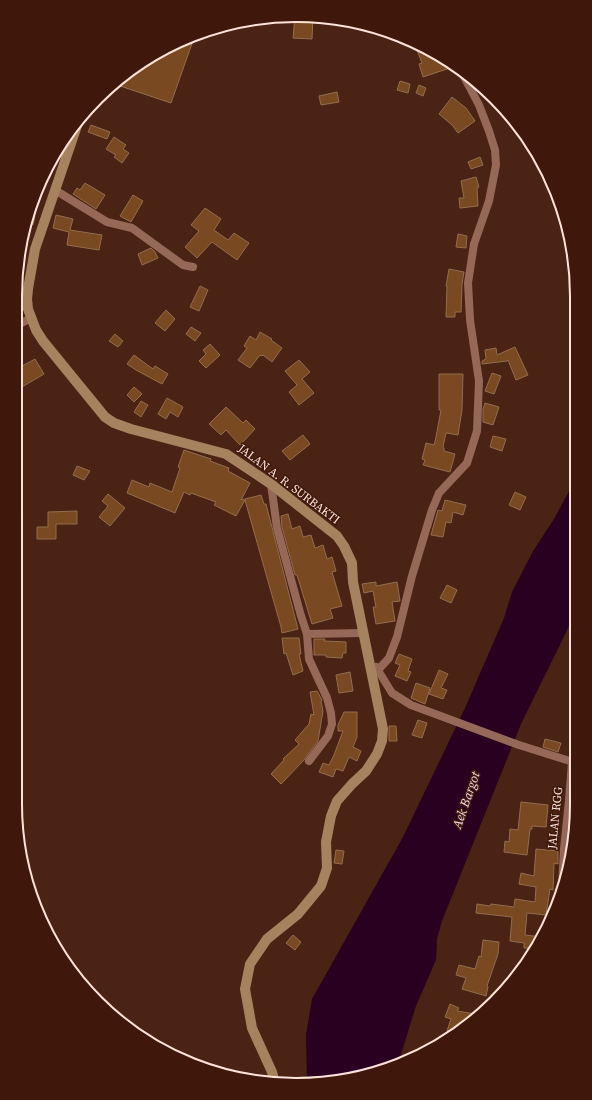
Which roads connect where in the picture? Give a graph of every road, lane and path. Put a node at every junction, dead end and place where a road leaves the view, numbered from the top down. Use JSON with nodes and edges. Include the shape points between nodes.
{"nodes":[{"id":1,"x":467,"y":82,"type":"edge"},
{"id":2,"x":73,"y":137,"type":"edge"},
{"id":3,"x":55,"y":190,"type":"junction"},
{"id":4,"x":193,"y":268,"type":"dead end"},
{"id":5,"x":31,"y":318,"type":"junction"},
{"id":6,"x":22,"y":323,"type":"edge"},
{"id":7,"x":271,"y":484,"type":"junction"},
{"id":8,"x":363,"y":633,"type":"junction"},
{"id":9,"x":307,"y":634,"type":"junction"},
{"id":10,"x":368,"y":654,"type":"junction"},
{"id":11,"x":378,"y":670,"type":"junction"},
{"id":12,"x":570,"y":756,"type":"edge"},
{"id":13,"x":309,"y":761,"type":"dead end"},
{"id":14,"x":570,"y":803,"type":"edge"},
{"id":15,"x":564,"y":859,"type":"edge"},
{"id":16,"x":273,"y":1077,"type":"edge"}],
"edges":[{"from":1,"to":11,"type":"street","via":[[489,131],[495,150],[496,165],[489,201],[474,244],[468,282],[470,320],[479,381],[477,431],[467,463],[439,493],[412,576],[397,637],[389,658]]},
{"from":2,"to":3,"type":"main road","name":"JALAN A. R. SURBAKTI"},
{"from":3,"to":4,"type":"street","via":[[107,222],[132,228],[183,265]]},
{"from":3,"to":5,"type":"main road","name":"JALAN A. R. SURBAKTI","via":[[36,249],[27,299]]},
{"from":5,"to":6,"type":"street"},
{"from":5,"to":7,"type":"main road","name":"JALAN A. R. SURBAKTI","via":[[43,341],[96,406],[114,423],[226,454]]},
{"from":7,"to":8,"type":"main road","name":"JALAN A. R. SURBAKTI","via":[[337,536],[344,546],[352,563]]},
{"from":7,"to":9,"type":"street","via":[[281,546]]},
{"from":8,"to":9,"type":"street"},
{"from":8,"to":10,"type":"main road","name":"JALAN A. R. SURBAKTI"},
{"from":9,"to":13,"type":"street","via":[[309,659],[327,698],[332,724],[328,736]]},
{"from":10,"to":11,"type":"street"},
{"from":10,"to":16,"type":"main road","name":"JALAN A. R. SURBAKTI","via":[[383,729],[382,741],[366,771],[337,801],[326,842],[327,868],[321,886],[298,914],[267,939],[250,964],[245,988],[252,1028]]},
{"from":11,"to":12,"type":"street","via":[[392,693],[412,705],[519,745]]},
{"from":14,"to":15,"type":"street","name":"JALAN RGG"}]}
